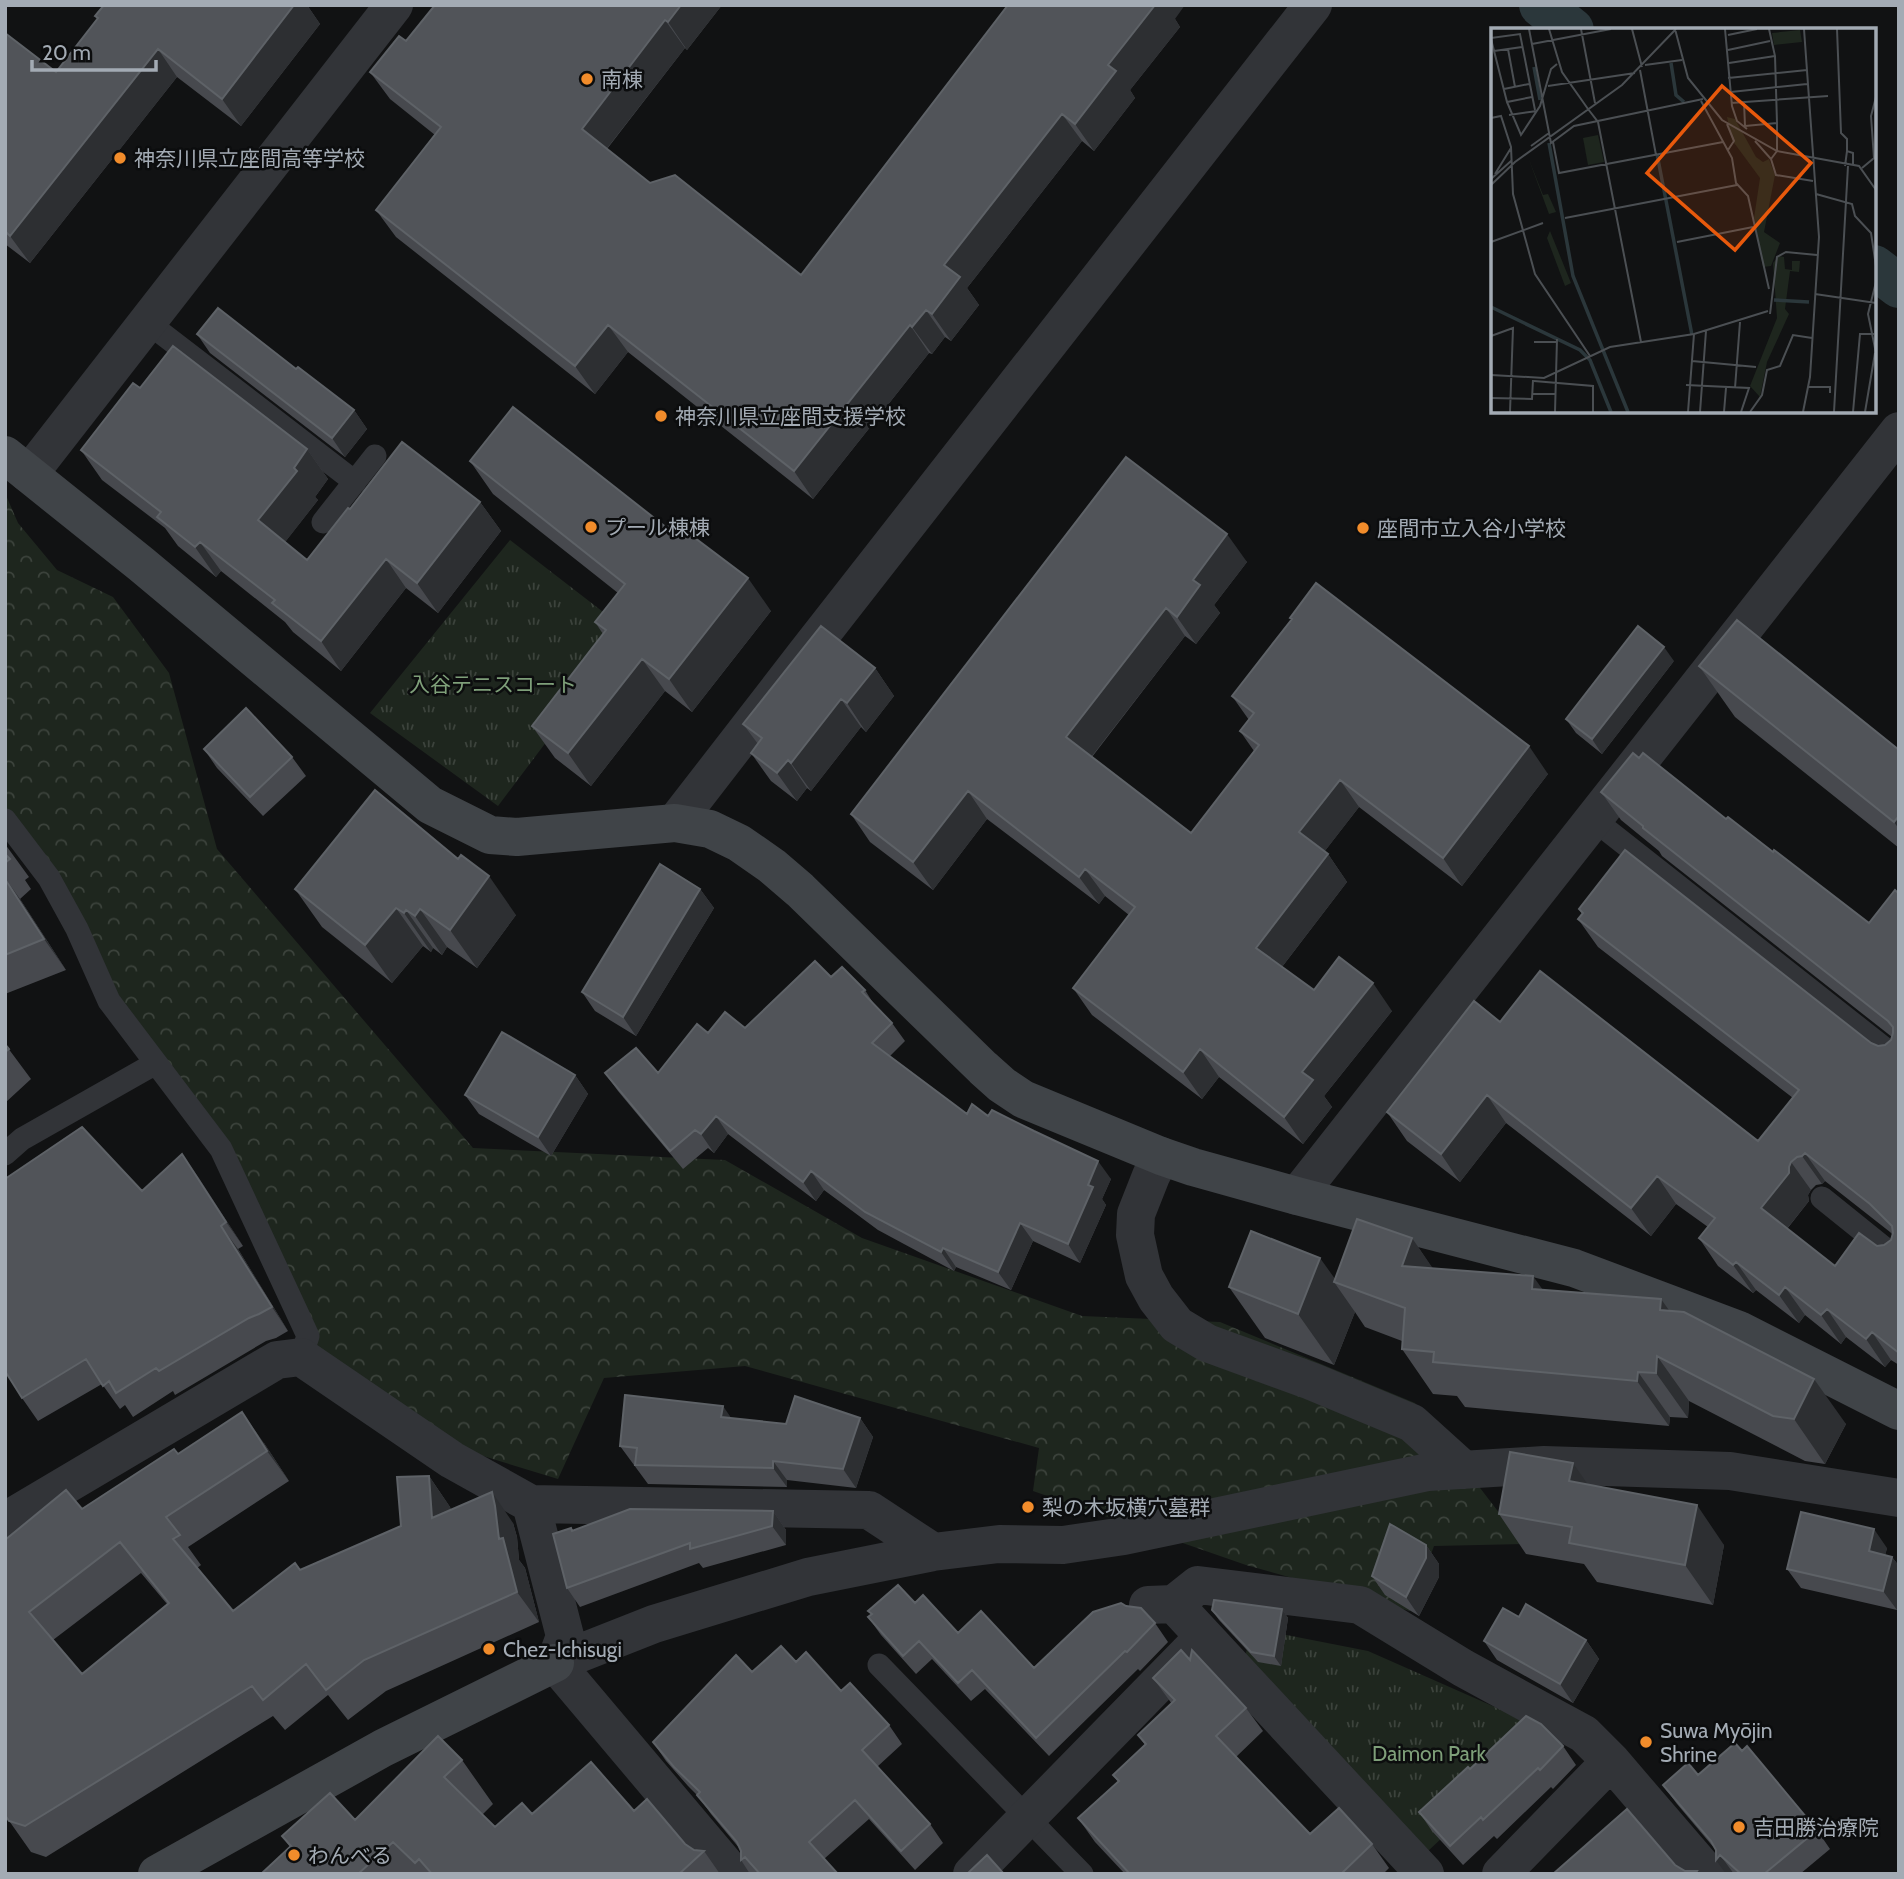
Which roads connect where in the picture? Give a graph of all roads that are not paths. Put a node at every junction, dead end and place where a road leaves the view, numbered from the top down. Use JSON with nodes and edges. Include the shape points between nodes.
{"nodes":[{"id":1,"x":394,"y":5,"type":"edge"},
{"id":2,"x":1313,"y":5,"type":"edge"},
{"id":3,"x":148,"y":322,"type":"junction"},
{"id":4,"x":1899,"y":430,"type":"edge"},
{"id":5,"x":375,"y":456,"type":"dead end"},
{"id":6,"x":17,"y":464,"type":"edge"},
{"id":7,"x":355,"y":482,"type":"junction"},
{"id":8,"x":323,"y":522,"type":"dead end"},
{"id":9,"x":5,"y":820,"type":"edge"},
{"id":10,"x":1593,"y":820,"type":"junction"},
{"id":11,"x":675,"y":823,"type":"junction"},
{"id":12,"x":1899,"y":1060,"type":"edge"},
{"id":13,"x":156,"y":1063,"type":"junction"},
{"id":14,"x":5,"y":1154,"type":"edge"},
{"id":15,"x":1161,"y":1156,"type":"junction"},
{"id":16,"x":1297,"y":1196,"type":"junction"},
{"id":17,"x":1822,"y":1198,"type":"edge"},
{"id":18,"x":1899,"y":1259,"type":"edge"},
{"id":19,"x":302,"y":1357,"type":"junction"},
{"id":20,"x":1899,"y":1411,"type":"edge"},
{"id":21,"x":1464,"y":1470,"type":"junction"},
{"id":22,"x":1899,"y":1498,"type":"edge"},
{"id":23,"x":531,"y":1504,"type":"junction"},
{"id":24,"x":5,"y":1521,"type":"edge"},
{"id":25,"x":933,"y":1552,"type":"junction"},
{"id":26,"x":1204,"y":1636,"type":"junction"},
{"id":27,"x":555,"y":1663,"type":"junction"},
{"id":28,"x":879,"y":1665,"type":"dead end"},
{"id":29,"x":1611,"y":1761,"type":"junction"},
{"id":30,"x":1028,"y":1817,"type":"junction"},
{"id":31,"x":157,"y":1874,"type":"edge"},
{"id":32,"x":733,"y":1874,"type":"edge"},
{"id":33,"x":972,"y":1874,"type":"edge"},
{"id":34,"x":1082,"y":1874,"type":"edge"},
{"id":35,"x":1425,"y":1874,"type":"edge"},
{"id":36,"x":1501,"y":1874,"type":"edge"},
{"id":37,"x":1708,"y":1874,"type":"edge"}],
"edges":[{"from":1,"to":3,"type":"street"},
{"from":2,"to":11,"type":"street"},
{"from":3,"to":6,"type":"street"},
{"from":3,"to":7,"type":"lane"},
{"from":4,"to":10,"type":"street"},
{"from":5,"to":7,"type":"lane"},
{"from":6,"to":11,"type":"street","via":[[430,805],[490,835],[503,836]]},
{"from":7,"to":8,"type":"lane"},
{"from":9,"to":13,"type":"lane","via":[[49,878],[110,1001]]},
{"from":10,"to":12,"type":"lane"},
{"from":10,"to":16,"type":"street"},
{"from":11,"to":15,"type":"street","via":[[710,829],[772,866],[1002,1086]]},
{"from":13,"to":14,"type":"lane","via":[[22,1139]]},
{"from":13,"to":19,"type":"lane","via":[[221,1149],[308,1336]]},
{"from":15,"to":16,"type":"street"},
{"from":15,"to":21,"type":"street","via":[[1136,1214],[1135,1235],[1144,1276],[1177,1325],[1207,1343],[1412,1423]]},
{"from":16,"to":20,"type":"street","via":[[1574,1268],[1739,1329]]},
{"from":17,"to":18,"type":"lane"},
{"from":19,"to":23,"type":"street","via":[[452,1460]]},
{"from":19,"to":24,"type":"street","via":[[276,1360]]},
{"from":21,"to":22,"type":"street","via":[[1544,1465],[1730,1471]]},
{"from":21,"to":25,"type":"street","via":[[1428,1472],[1124,1536],[1063,1545],[999,1544]]},
{"from":23,"to":25,"type":"street","via":[[869,1510]]},
{"from":23,"to":27,"type":"street","via":[[565,1636]]},
{"from":25,"to":27,"type":"street","via":[[808,1577],[654,1624]]},
{"from":26,"to":29,"type":"street","via":[[1161,1605],[1198,1585],[1360,1605],[1584,1734]]},
{"from":26,"to":30,"type":"street"},
{"from":26,"to":35,"type":"street"},
{"from":27,"to":31,"type":"street","via":[[383,1748]]},
{"from":27,"to":32,"type":"street"},
{"from":28,"to":30,"type":"lane"},
{"from":29,"to":36,"type":"street"},
{"from":29,"to":37,"type":"street"},
{"from":30,"to":33,"type":"street"},
{"from":30,"to":34,"type":"lane"}]}
